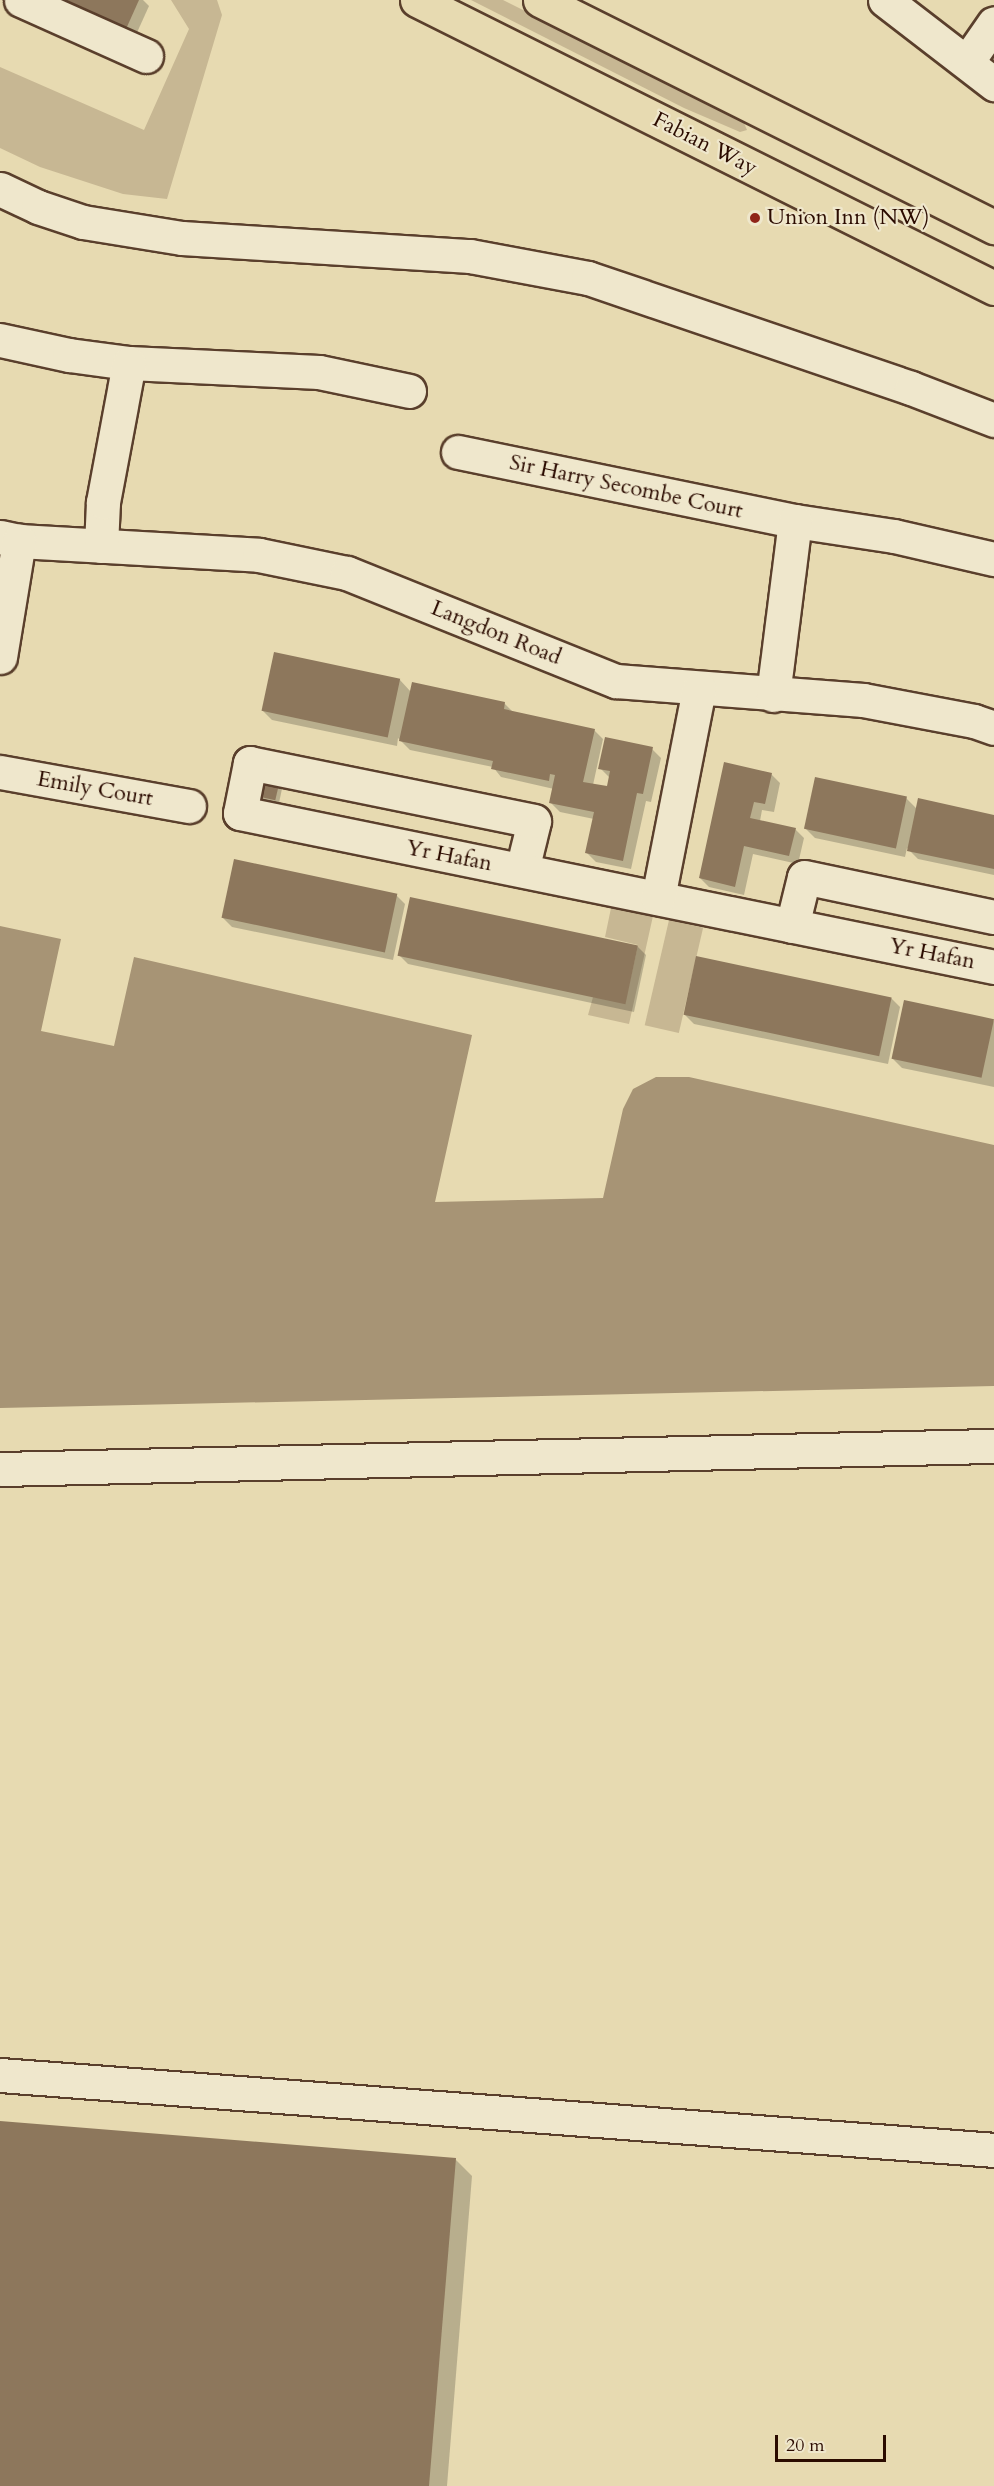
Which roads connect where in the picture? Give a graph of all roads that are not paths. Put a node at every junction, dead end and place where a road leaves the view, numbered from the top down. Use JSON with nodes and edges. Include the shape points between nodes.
{"nodes":[{"id":1,"x":21,"y":0,"type":"edge"},
{"id":2,"x":417,"y":0,"type":"edge"},
{"id":3,"x":540,"y":0,"type":"edge"},
{"id":4,"x":885,"y":0,"type":"edge"},
{"id":5,"x":994,"y":23,"type":"edge"},
{"id":6,"x":146,"y":56,"type":"dead end"},
{"id":7,"x":967,"y":62,"type":"junction"},
{"id":8,"x":994,"y":84,"type":"edge"},
{"id":9,"x":0,"y":189,"type":"edge"},
{"id":10,"x":994,"y":227,"type":"edge"},
{"id":11,"x":994,"y":288,"type":"edge"},
{"id":12,"x":0,"y":340,"type":"edge"},
{"id":13,"x":129,"y":363,"type":"junction"},
{"id":14,"x":410,"y":391,"type":"dead end"},
{"id":15,"x":994,"y":420,"type":"edge"},
{"id":16,"x":458,"y":452,"type":"dead end"},
{"id":17,"x":795,"y":521,"type":"junction"},
{"id":18,"x":10,"y":539,"type":"edge"},
{"id":19,"x":101,"y":546,"type":"junction"},
{"id":20,"x":994,"y":559,"type":"edge"},
{"id":21,"x":0,"y":657,"type":"edge"},
{"id":22,"x":699,"y":689,"type":"junction"},
{"id":23,"x":773,"y":696,"type":"junction"},
{"id":24,"x":994,"y":728,"type":"edge"},
{"id":25,"x":0,"y":772,"type":"edge"},
{"id":26,"x":376,"y":788,"type":"junction"},
{"id":27,"x":189,"y":806,"type":"dead end"},
{"id":28,"x":366,"y":839,"type":"junction"},
{"id":29,"x":522,"y":870,"type":"junction"},
{"id":30,"x":658,"y":898,"type":"junction"},
{"id":31,"x":990,"y":916,"type":"edge"},
{"id":32,"x":792,"y":926,"type":"junction"},
{"id":33,"x":985,"y":965,"type":"edge"},
{"id":34,"x":994,"y":1446,"type":"edge"},
{"id":35,"x":0,"y":1469,"type":"edge"},
{"id":36,"x":0,"y":2075,"type":"edge"},
{"id":37,"x":994,"y":2150,"type":"edge"}],
"edges":[{"from":1,"to":6,"type":"street"},
{"from":2,"to":11,"type":"highway","name":"Fabian Way"},
{"from":3,"to":10,"type":"highway"},
{"from":4,"to":7,"type":"street"},
{"from":5,"to":7,"type":"street"},
{"from":7,"to":8,"type":"street"},
{"from":9,"to":15,"type":"street","via":[[83,222],[182,238],[470,256],[588,279]]},
{"from":12,"to":13,"type":"street"},
{"from":13,"to":14,"type":"street","via":[[319,372]]},
{"from":13,"to":19,"type":"street","via":[[103,502]]},
{"from":16,"to":17,"type":"street","name":"Sir Harry Secombe Court"},
{"from":17,"to":20,"type":"street","name":"Sir Harry Secombe Court","via":[[894,536]]},
{"from":17,"to":23,"type":"street"},
{"from":18,"to":19,"type":"street","name":"Langdon Road"},
{"from":18,"to":21,"type":"street"},
{"from":19,"to":22,"type":"street","name":"Langdon Road","via":[[259,555],[347,573],[616,681]]},
{"from":22,"to":23,"type":"street","name":"Langdon Road"},
{"from":22,"to":30,"type":"street"},
{"from":23,"to":24,"type":"street","name":"Langdon Road","via":[[863,700]]},
{"from":25,"to":27,"type":"street","name":"Emily Court"},
{"from":26,"to":28,"type":"street"},
{"from":26,"to":28,"type":"street","name":"Yr Hafan","via":[[250,763],[240,813]]},
{"from":26,"to":29,"type":"street","via":[[534,821]]},
{"from":28,"to":29,"type":"street","name":"Yr Hafan"},
{"from":29,"to":30,"type":"street","name":"Yr Hafan"},
{"from":30,"to":32,"type":"street","name":"Yr Hafan"},
{"from":31,"to":32,"type":"street","via":[[804,877]]},
{"from":31,"to":33,"type":"street"},
{"from":32,"to":33,"type":"street","name":"Yr Hafan"},
{"from":34,"to":35,"type":"street"},
{"from":36,"to":37,"type":"street"}]}
